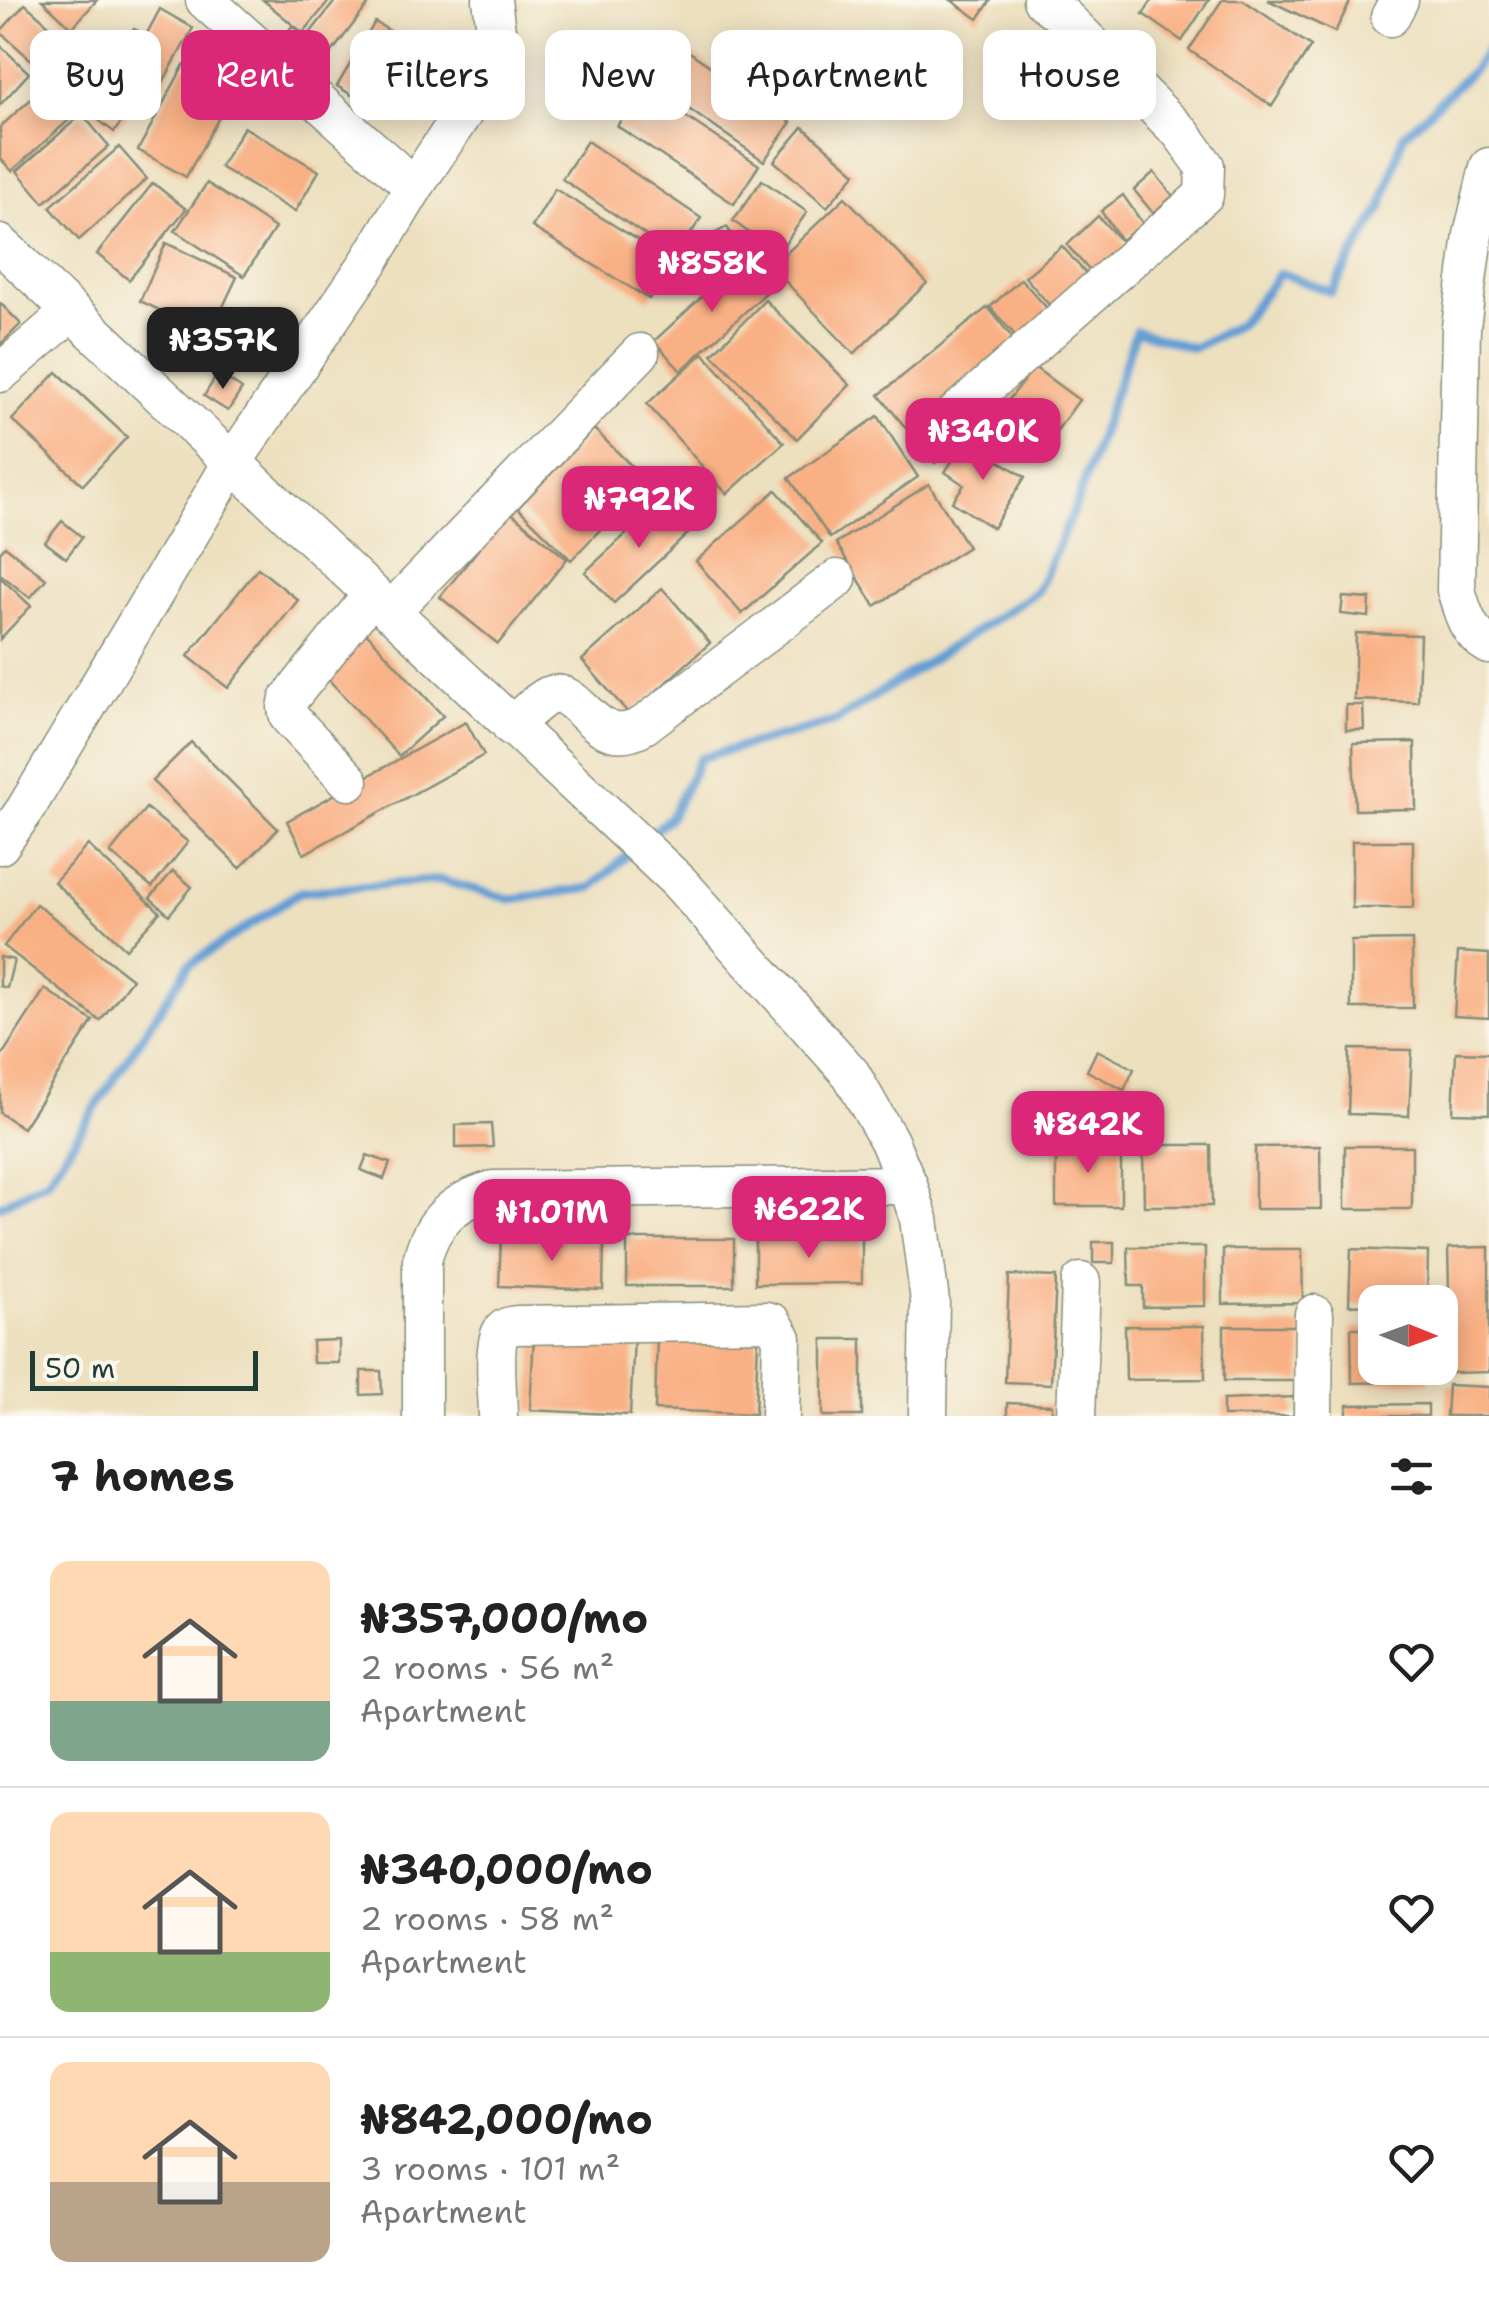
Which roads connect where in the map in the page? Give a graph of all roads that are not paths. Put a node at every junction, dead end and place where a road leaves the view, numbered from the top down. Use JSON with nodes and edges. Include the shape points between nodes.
{"nodes":[{"id":1,"x":204,"y":0,"type":"edge"},
{"id":2,"x":525,"y":0,"type":"edge"},
{"id":3,"x":1061,"y":6,"type":"edge"},
{"id":4,"x":494,"y":15,"type":"edge"},
{"id":5,"x":1489,"y":168,"type":"edge"},
{"id":6,"x":414,"y":186,"type":"junction"},
{"id":7,"x":0,"y":244,"type":"edge"},
{"id":8,"x":71,"y":312,"type":"junction"},
{"id":9,"x":640,"y":352,"type":"dead end"},
{"id":10,"x":0,"y":374,"type":"edge"},
{"id":11,"x":1474,"y":400,"type":"edge"},
{"id":12,"x":956,"y":413,"type":"dead end"},
{"id":13,"x":232,"y":463,"type":"junction"},
{"id":14,"x":1474,"y":502,"type":"edge"},
{"id":15,"x":837,"y":579,"type":"dead end"},
{"id":16,"x":381,"y":604,"type":"junction"},
{"id":17,"x":1489,"y":645,"type":"edge"},
{"id":18,"x":517,"y":731,"type":"junction"},
{"id":19,"x":349,"y":781,"type":"dead end"},
{"id":20,"x":0,"y":845,"type":"edge"},
{"id":21,"x":908,"y":1186,"type":"junction"},
{"id":22,"x":1081,"y":1282,"type":"dead end"},
{"id":23,"x":1314,"y":1314,"type":"dead end"},
{"id":24,"x":422,"y":1416,"type":"edge"},
{"id":25,"x":498,"y":1416,"type":"edge"},
{"id":26,"x":780,"y":1416,"type":"edge"},
{"id":27,"x":928,"y":1416,"type":"edge"},
{"id":28,"x":1076,"y":1416,"type":"edge"},
{"id":29,"x":1313,"y":1416,"type":"edge"}],
"edges":[{"from":1,"to":6,"type":"street"},
{"from":2,"to":4,"type":"street"},
{"from":3,"to":12,"type":"street","via":[[1181,133],[1205,166],[1204,195]]},
{"from":4,"to":6,"type":"street","via":[[475,95]]},
{"from":5,"to":11,"type":"street","via":[[1461,327]]},
{"from":6,"to":13,"type":"street"},
{"from":7,"to":8,"type":"street"},
{"from":8,"to":10,"type":"street"},
{"from":8,"to":13,"type":"street"},
{"from":9,"to":16,"type":"street"},
{"from":11,"to":14,"type":"street"},
{"from":13,"to":16,"type":"street"},
{"from":13,"to":20,"type":"street"},
{"from":14,"to":17,"type":"street","via":[[1456,590],[1465,622]]},
{"from":15,"to":18,"type":"street","via":[[632,732],[603,728],[559,695],[548,696]]},
{"from":16,"to":18,"type":"street"},
{"from":16,"to":19,"type":"street","via":[[286,708]]},
{"from":18,"to":21,"type":"street","via":[[678,882],[851,1074]]},
{"from":21,"to":24,"type":"street","via":[[493,1190],[470,1197],[426,1242]]},
{"from":21,"to":27,"type":"street","via":[[930,1301]]},
{"from":22,"to":28,"type":"street"},
{"from":23,"to":29,"type":"street"},
{"from":25,"to":26,"type":"street","via":[[497,1346],[506,1327],[767,1320],[782,1338]]}]}
